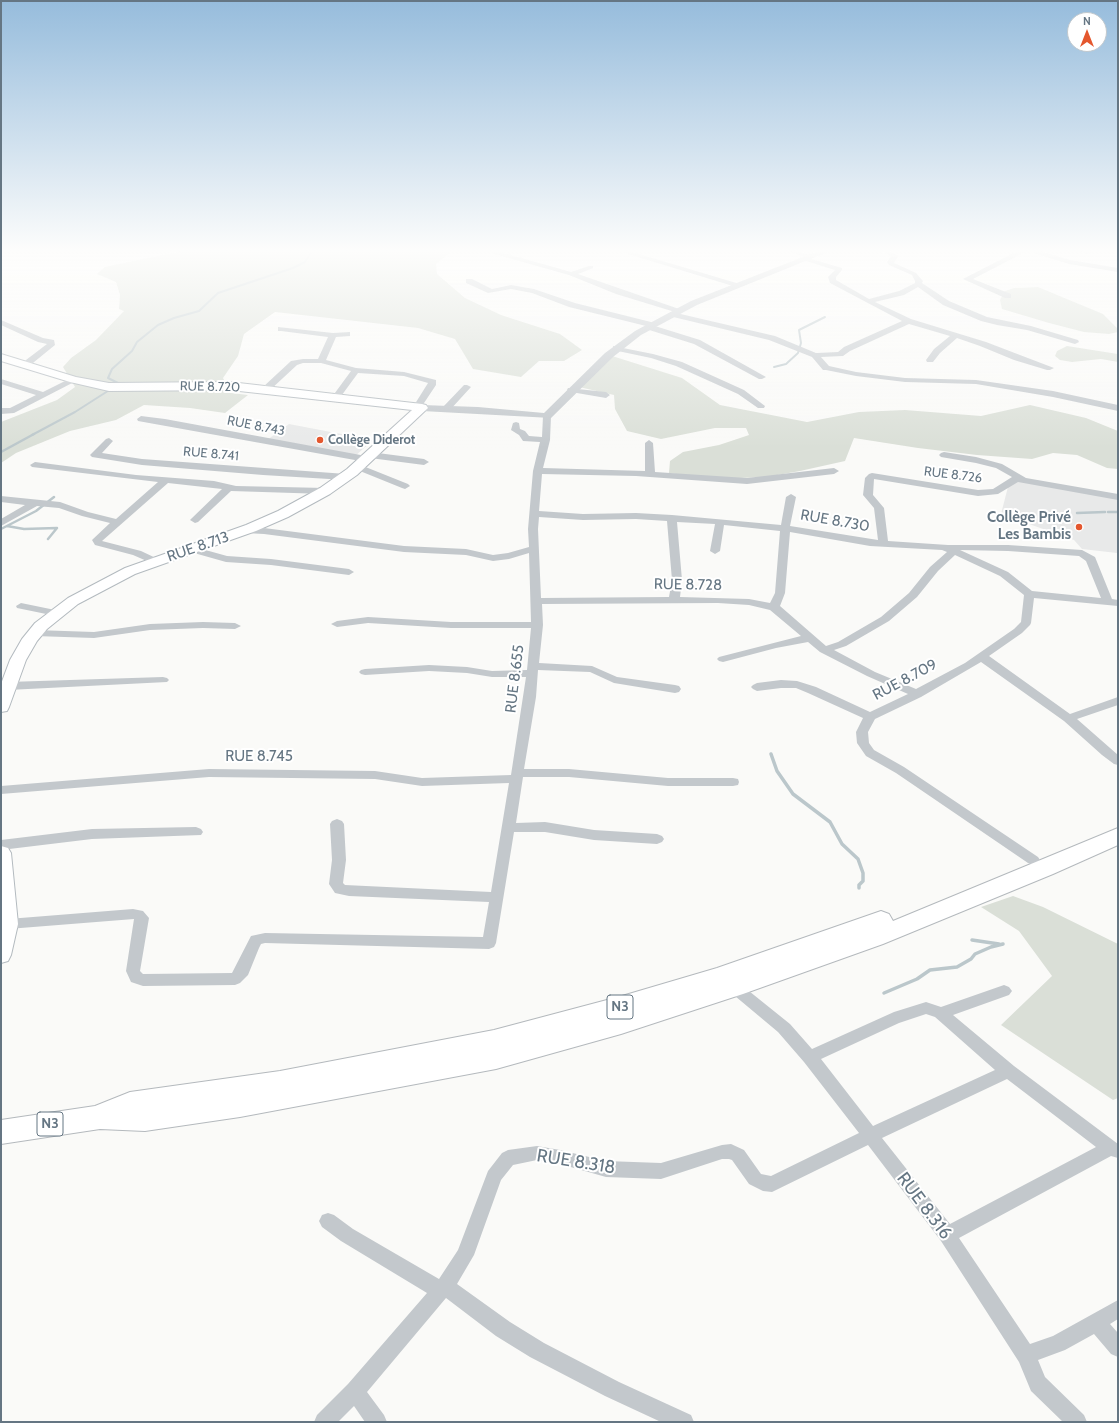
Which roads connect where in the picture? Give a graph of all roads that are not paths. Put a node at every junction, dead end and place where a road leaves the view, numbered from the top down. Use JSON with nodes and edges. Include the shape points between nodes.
{"nodes":[{"id":1,"x":611,"y":315,"type":"edge"},
{"id":2,"x":669,"y":315,"type":"edge"},
{"id":3,"x":688,"y":315,"type":"edge"},
{"id":4,"x":897,"y":315,"type":"edge"},
{"id":5,"x":975,"y":315,"type":"edge"},
{"id":6,"x":908,"y":321,"type":"junction"},
{"id":7,"x":1,"y":322,"type":"edge"},
{"id":8,"x":650,"y":326,"type":"junction"},
{"id":9,"x":281,"y":329,"type":"dead end"},
{"id":10,"x":346,"y":334,"type":"dead end"},
{"id":11,"x":333,"y":335,"type":"junction"},
{"id":12,"x":955,"y":336,"type":"junction"},
{"id":13,"x":1076,"y":342,"type":"dead end"},
{"id":14,"x":616,"y":348,"type":"junction"},
{"id":15,"x":816,"y":355,"type":"junction"},
{"id":16,"x":1,"y":357,"type":"edge"},
{"id":17,"x":930,"y":360,"type":"dead end"},
{"id":18,"x":321,"y":361,"type":"junction"},
{"id":19,"x":25,"y":365,"type":"junction"},
{"id":20,"x":1050,"y":368,"type":"dead end"},
{"id":21,"x":356,"y":370,"type":"junction"},
{"id":22,"x":762,"y":377,"type":"dead end"},
{"id":23,"x":74,"y":380,"type":"junction"},
{"id":24,"x":1,"y":381,"type":"edge"},
{"id":25,"x":467,"y":387,"type":"dead end"},
{"id":26,"x":266,"y":389,"type":"junction"},
{"id":27,"x":571,"y":390,"type":"junction"},
{"id":28,"x":43,"y":395,"type":"junction"},
{"id":29,"x":606,"y":395,"type":"dead end"},
{"id":30,"x":336,"y":397,"type":"junction"},
{"id":31,"x":761,"y":406,"type":"dead end"},
{"id":32,"x":420,"y":408,"type":"junction"},
{"id":33,"x":446,"y":408,"type":"junction"},
{"id":34,"x":1118,"y":408,"type":"edge"},
{"id":35,"x":1,"y":411,"type":"edge"},
{"id":36,"x":547,"y":416,"type":"junction"},
{"id":37,"x":141,"y":419,"type":"dead end"},
{"id":38,"x":516,"y":426,"type":"dead end"},
{"id":39,"x":546,"y":440,"type":"junction"},
{"id":40,"x":109,"y":441,"type":"dead end"},
{"id":41,"x":649,"y":443,"type":"dead end"},
{"id":42,"x":944,"y":455,"type":"dead end"},
{"id":43,"x":365,"y":461,"type":"junction"},
{"id":44,"x":424,"y":462,"type":"dead end"},
{"id":45,"x":35,"y":465,"type":"dead end"},
{"id":46,"x":538,"y":471,"type":"junction"},
{"id":47,"x":834,"y":471,"type":"dead end"},
{"id":48,"x":650,"y":473,"type":"junction"},
{"id":49,"x":346,"y":477,"type":"junction"},
{"id":50,"x":1022,"y":479,"type":"junction"},
{"id":51,"x":165,"y":482,"type":"junction"},
{"id":52,"x":405,"y":486,"type":"dead end"},
{"id":53,"x":229,"y":487,"type":"junction"},
{"id":54,"x":325,"y":491,"type":"junction"},
{"id":55,"x":791,"y":497,"type":"dead end"},
{"id":56,"x":1118,"y":497,"type":"edge"},
{"id":57,"x":1,"y":499,"type":"edge"},
{"id":58,"x":35,"y":503,"type":"junction"},
{"id":59,"x":534,"y":514,"type":"junction"},
{"id":60,"x":672,"y":518,"type":"junction"},
{"id":61,"x":195,"y":520,"type":"dead end"},
{"id":62,"x":117,"y":522,"type":"junction"},
{"id":63,"x":720,"y":522,"type":"junction"},
{"id":64,"x":1,"y":523,"type":"edge"},
{"id":65,"x":784,"y":528,"type":"junction"},
{"id":66,"x":245,"y":530,"type":"junction"},
{"id":67,"x":883,"y":544,"type":"junction"},
{"id":68,"x":191,"y":549,"type":"junction"},
{"id":69,"x":533,"y":549,"type":"junction"},
{"id":70,"x":949,"y":549,"type":"junction"},
{"id":71,"x":715,"y":551,"type":"dead end"},
{"id":72,"x":156,"y":562,"type":"junction"},
{"id":73,"x":349,"y":572,"type":"dead end"},
{"id":74,"x":1029,"y":594,"type":"junction"},
{"id":75,"x":674,"y":600,"type":"junction"},
{"id":76,"x":536,"y":601,"type":"junction"},
{"id":77,"x":1107,"y":601,"type":"junction"},
{"id":78,"x":1118,"y":603,"type":"edge"},
{"id":79,"x":21,"y":606,"type":"dead end"},
{"id":80,"x":774,"y":607,"type":"junction"},
{"id":81,"x":56,"y":613,"type":"junction"},
{"id":82,"x":337,"y":624,"type":"dead end"},
{"id":83,"x":537,"y":625,"type":"junction"},
{"id":84,"x":235,"y":626,"type":"dead end"},
{"id":85,"x":35,"y":633,"type":"junction"},
{"id":86,"x":810,"y":638,"type":"junction"},
{"id":87,"x":824,"y":650,"type":"junction"},
{"id":88,"x":982,"y":657,"type":"junction"},
{"id":89,"x":723,"y":659,"type":"dead end"},
{"id":90,"x":532,"y":670,"type":"junction"},
{"id":91,"x":365,"y":672,"type":"dead end"},
{"id":92,"x":163,"y":680,"type":"dead end"},
{"id":93,"x":8,"y":686,"type":"junction"},
{"id":94,"x":757,"y":688,"type":"dead end"},
{"id":95,"x":675,"y":689,"type":"dead end"},
{"id":96,"x":917,"y":694,"type":"junction"},
{"id":97,"x":1118,"y":701,"type":"edge"},
{"id":98,"x":1,"y":707,"type":"edge"},
{"id":99,"x":870,"y":717,"type":"junction"},
{"id":100,"x":1068,"y":718,"type":"junction"},
{"id":101,"x":1118,"y":761,"type":"edge"},
{"id":102,"x":517,"y":776,"type":"junction"},
{"id":103,"x":733,"y":782,"type":"dead end"},
{"id":104,"x":1,"y":790,"type":"edge"},
{"id":105,"x":1118,"y":821,"type":"edge"},
{"id":106,"x":337,"y":824,"type":"dead end"},
{"id":107,"x":509,"y":828,"type":"junction"},
{"id":108,"x":196,"y":832,"type":"dead end"},
{"id":109,"x":1118,"y":836,"type":"edge"},
{"id":110,"x":657,"y":839,"type":"dead end"},
{"id":111,"x":1,"y":845,"type":"edge"},
{"id":112,"x":1,"y":853,"type":"edge"},
{"id":113,"x":1033,"y":860,"type":"junction"},
{"id":114,"x":497,"y":897,"type":"junction"},
{"id":115,"x":4,"y":938,"type":"edge"},
{"id":116,"x":734,"y":987,"type":"junction"},
{"id":117,"x":1004,"y":991,"type":"dead end"},
{"id":118,"x":940,"y":1013,"type":"junction"},
{"id":119,"x":810,"y":1057,"type":"junction"},
{"id":120,"x":1008,"y":1071,"type":"junction"},
{"id":121,"x":100,"y":1117,"type":"junction"},
{"id":122,"x":1,"y":1132,"type":"edge"},
{"id":123,"x":870,"y":1136,"type":"junction"},
{"id":124,"x":1114,"y":1149,"type":"edge"},
{"id":125,"x":328,"y":1221,"type":"dead end"},
{"id":126,"x":947,"y":1235,"type":"junction"},
{"id":127,"x":443,"y":1289,"type":"junction"},
{"id":128,"x":1118,"y":1309,"type":"edge"},
{"id":129,"x":1096,"y":1322,"type":"junction"},
{"id":130,"x":1118,"y":1347,"type":"edge"},
{"id":131,"x":1026,"y":1355,"type":"junction"},
{"id":132,"x":355,"y":1391,"type":"junction"},
{"id":133,"x":324,"y":1422,"type":"edge"},
{"id":134,"x":377,"y":1422,"type":"edge"},
{"id":135,"x":684,"y":1422,"type":"edge"},
{"id":136,"x":1077,"y":1422,"type":"edge"}],
"edges":[{"from":1,"to":8,"type":"street"},
{"from":2,"to":8,"type":"street"},
{"from":3,"to":15,"type":"street","via":[[778,340]]},
{"from":4,"to":6,"type":"street"},
{"from":5,"to":13,"type":"street"},
{"from":6,"to":12,"type":"street"},
{"from":6,"to":15,"type":"street","via":[[840,354]]},
{"from":7,"to":19,"type":"street","via":[[50,342],[48,348]]},
{"from":8,"to":14,"type":"street"},
{"from":8,"to":22,"type":"street","via":[[697,342]]},
{"from":9,"to":11,"type":"street"},
{"from":10,"to":11,"type":"street"},
{"from":11,"to":18,"type":"street"},
{"from":12,"to":17,"type":"street"},
{"from":12,"to":20,"type":"street"},
{"from":14,"to":27,"type":"street"},
{"from":14,"to":31,"type":"street","via":[[679,364],[742,392]]},
{"from":15,"to":34,"type":"street","via":[[826,368],[856,374],[905,380],[976,382],[1053,394]]},
{"from":16,"to":19,"type":"main road","name":"RUE 8.720"},
{"from":18,"to":21,"type":"street"},
{"from":18,"to":26,"type":"street","via":[[294,363]]},
{"from":19,"to":23,"type":"main road","name":"RUE 8.720"},
{"from":21,"to":30,"type":"street"},
{"from":21,"to":32,"type":"street","via":[[404,374],[433,382]]},
{"from":23,"to":26,"type":"main road","name":"RUE 8.720","via":[[113,387],[218,385]]},
{"from":23,"to":28,"type":"street"},
{"from":24,"to":28,"type":"street"},
{"from":25,"to":33,"type":"street"},
{"from":26,"to":30,"type":"main road","name":"RUE 8.720"},
{"from":27,"to":29,"type":"street"},
{"from":27,"to":36,"type":"street"},
{"from":28,"to":35,"type":"street","via":[[11,411]]},
{"from":30,"to":32,"type":"main road","name":"RUE 8.720"},
{"from":32,"to":33,"type":"street"},
{"from":32,"to":43,"type":"main road","name":"RUE 8.713"},
{"from":33,"to":36,"type":"street"},
{"from":36,"to":39,"type":"street","name":"RUE 8.655"},
{"from":37,"to":43,"type":"street","name":"RUE 8.743"},
{"from":38,"to":39,"type":"street","via":[[515,430],[522,433],[526,439]]},
{"from":39,"to":46,"type":"street","name":"RUE 8.655"},
{"from":40,"to":49,"type":"street","name":"RUE 8.741","via":[[95,455],[142,462]]},
{"from":41,"to":48,"type":"street"},
{"from":42,"to":50,"type":"street","via":[[999,466]]},
{"from":43,"to":44,"type":"street"},
{"from":43,"to":49,"type":"main road","name":"RUE 8.713"},
{"from":43,"to":52,"type":"street"},
{"from":45,"to":51,"type":"street"},
{"from":46,"to":48,"type":"street"},
{"from":46,"to":59,"type":"street","name":"RUE 8.655"},
{"from":47,"to":48,"type":"street","via":[[747,481]]},
{"from":49,"to":54,"type":"main road","name":"RUE 8.713"},
{"from":50,"to":56,"type":"street"},
{"from":50,"to":67,"type":"street","name":"RUE 8.726","via":[[1014,480],[995,492],[978,493],[876,476],[870,478],[868,495],[879,508]]},
{"from":51,"to":53,"type":"street"},
{"from":51,"to":62,"type":"street"},
{"from":53,"to":54,"type":"street","via":[[243,490]]},
{"from":53,"to":61,"type":"street"},
{"from":54,"to":66,"type":"main road","name":"RUE 8.713","via":[[283,514]]},
{"from":55,"to":65,"type":"street"},
{"from":57,"to":58,"type":"street"},
{"from":58,"to":62,"type":"street","via":[[60,505]]},
{"from":58,"to":64,"type":"street"},
{"from":59,"to":60,"type":"street","name":"RUE 8.730","via":[[593,518]]},
{"from":59,"to":69,"type":"street","name":"RUE 8.655"},
{"from":60,"to":63,"type":"street","name":"RUE 8.730"},
{"from":60,"to":75,"type":"street","via":[[677,580]]},
{"from":62,"to":72,"type":"street","via":[[97,542],[137,553]]},
{"from":63,"to":65,"type":"street","name":"RUE 8.730"},
{"from":63,"to":71,"type":"street"},
{"from":65,"to":67,"type":"street","name":"RUE 8.730"},
{"from":65,"to":80,"type":"street","via":[[780,593]]},
{"from":66,"to":68,"type":"main road","name":"RUE 8.713"},
{"from":66,"to":69,"type":"street","via":[[396,548],[466,552],[493,558]]},
{"from":67,"to":70,"type":"street","name":"RUE 8.730"},
{"from":68,"to":72,"type":"main road","name":"RUE 8.713"},
{"from":68,"to":73,"type":"street","via":[[226,559]]},
{"from":69,"to":76,"type":"street","name":"RUE 8.655"},
{"from":70,"to":74,"type":"street","name":"RUE 8.730","via":[[999,571]]},
{"from":70,"to":77,"type":"street","via":[[1008,548],[1082,553],[1090,559]]},
{"from":70,"to":87,"type":"street","via":[[912,595],[885,619],[842,644]]},
{"from":72,"to":81,"type":"main road","name":"RUE 8.713","via":[[97,587]]},
{"from":74,"to":77,"type":"street"},
{"from":74,"to":88,"type":"street","name":"RUE 8.709","via":[[1026,623]]},
{"from":75,"to":76,"type":"street","name":"RUE 8.728"},
{"from":75,"to":80,"type":"street","name":"RUE 8.728","via":[[749,602]]},
{"from":76,"to":83,"type":"street","name":"RUE 8.655"},
{"from":77,"to":78,"type":"street"},
{"from":79,"to":81,"type":"street"},
{"from":80,"to":86,"type":"street","name":"RUE 8.728"},
{"from":81,"to":85,"type":"main road","name":"RUE 8.713"},
{"from":82,"to":83,"type":"street","via":[[368,620],[451,625]]},
{"from":83,"to":90,"type":"street","name":"RUE 8.655"},
{"from":84,"to":85,"type":"street","via":[[153,627],[94,635]]},
{"from":85,"to":93,"type":"main road","name":"RUE 8.713","via":[[18,660]]},
{"from":86,"to":87,"type":"street","name":"RUE 8.728"},
{"from":86,"to":89,"type":"street"},
{"from":87,"to":96,"type":"street","name":"RUE 8.728","via":[[870,674]]},
{"from":88,"to":96,"type":"street","name":"RUE 8.709"},
{"from":88,"to":100,"type":"street"},
{"from":90,"to":91,"type":"street","via":[[492,674],[429,668]]},
{"from":90,"to":95,"type":"street","via":[[592,669],[614,680]]},
{"from":90,"to":102,"type":"street","name":"RUE 8.655"},
{"from":92,"to":93,"type":"street"},
{"from":93,"to":98,"type":"main road","name":"RUE 8.713"},
{"from":94,"to":99,"type":"street","via":[[781,684],[797,685]]},
{"from":96,"to":99,"type":"street","name":"RUE 8.709"},
{"from":97,"to":100,"type":"street"},
{"from":99,"to":113,"type":"street","name":"RUE 8.709","via":[[862,732],[863,743],[870,753],[900,770]]},
{"from":100,"to":101,"type":"street"},
{"from":102,"to":103,"type":"street","name":"RUE 8.745","via":[[569,774],[668,782]]},
{"from":102,"to":104,"type":"street","name":"RUE 8.745","via":[[422,782],[343,774],[209,773]]},
{"from":102,"to":107,"type":"street","name":"RUE 8.655"},
{"from":105,"to":113,"type":"highway","number":"N3"},
{"from":106,"to":114,"type":"street","via":[[339,860],[336,884],[340,889]]},
{"from":107,"to":110,"type":"street","via":[[545,827],[594,835]]},
{"from":107,"to":114,"type":"street","name":"RUE 8.655"},
{"from":108,"to":111,"type":"street","via":[[92,834]]},
{"from":109,"to":116,"type":"highway","number":"N3","via":[[874,938]]},
{"from":112,"to":115,"type":"main road"},
{"from":113,"to":121,"type":"highway","number":"N3","via":[[872,924],[722,976],[607,1010],[494,1041],[280,1082],[130,1104]]},
{"from":114,"to":115,"type":"street","name":"RUE 8.655","via":[[489,943],[265,938],[256,940],[240,975],[234,979],[136,978],[133,972],[142,918],[133,914]]},
{"from":116,"to":119,"type":"street","name":"RUE 8.316","via":[[784,1028]]},
{"from":116,"to":121,"type":"highway","number":"N3","via":[[621,1024],[496,1058],[233,1106],[145,1119]]},
{"from":117,"to":118,"type":"street"},
{"from":118,"to":119,"type":"street","via":[[926,1008],[894,1018]]},
{"from":118,"to":120,"type":"street"},
{"from":119,"to":123,"type":"street","name":"RUE 8.316"},
{"from":120,"to":123,"type":"street"},
{"from":120,"to":124,"type":"street"},
{"from":121,"to":122,"type":"highway","number":"N3"},
{"from":123,"to":126,"type":"street","name":"RUE 8.316"},
{"from":123,"to":127,"type":"street","name":"RUE 8.318","via":[[772,1184],[755,1179],[738,1155],[731,1151],[661,1171],[606,1168],[537,1153],[508,1158],[494,1176],[465,1255]]},
{"from":124,"to":126,"type":"street"},
{"from":125,"to":127,"type":"street","via":[[346,1235]]},
{"from":126,"to":131,"type":"street","name":"RUE 8.316"},
{"from":127,"to":132,"type":"street","name":"RUE 8.318"},
{"from":127,"to":135,"type":"street","via":[[537,1350],[612,1389]]},
{"from":128,"to":129,"type":"street"},
{"from":129,"to":130,"type":"street"},
{"from":129,"to":131,"type":"street","via":[[1058,1343]]},
{"from":131,"to":136,"type":"street","name":"RUE 8.316","via":[[1038,1384]]},
{"from":132,"to":133,"type":"street","name":"RUE 8.318"},
{"from":132,"to":134,"type":"street"}]}
